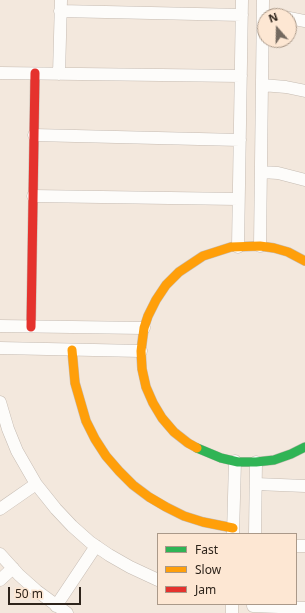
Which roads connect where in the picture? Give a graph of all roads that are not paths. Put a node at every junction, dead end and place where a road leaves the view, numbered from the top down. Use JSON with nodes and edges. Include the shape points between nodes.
{"nodes":[{"id":1,"x":242,"y":0,"type":"edge"},
{"id":2,"x":61,"y":5,"type":"edge"},
{"id":3,"x":242,"y":15,"type":"junction"},
{"id":4,"x":263,"y":48,"type":"edge"},
{"id":5,"x":0,"y":73,"type":"edge"},
{"id":6,"x":35,"y":73,"type":"junction"},
{"id":7,"x":59,"y":74,"type":"junction"},
{"id":8,"x":241,"y":76,"type":"junction"},
{"id":9,"x":262,"y":85,"type":"junction"},
{"id":10,"x":305,"y":91,"type":"edge"},
{"id":11,"x":34,"y":135,"type":"junction"},
{"id":12,"x":240,"y":140,"type":"junction"},
{"id":13,"x":261,"y":172,"type":"junction"},
{"id":14,"x":305,"y":180,"type":"edge"},
{"id":15,"x":33,"y":196,"type":"junction"},
{"id":16,"x":238,"y":199,"type":"junction"},
{"id":17,"x":238,"y":246,"type":"junction"},
{"id":18,"x":260,"y":246,"type":"junction"},
{"id":19,"x":305,"y":261,"type":"edge"},
{"id":20,"x":0,"y":326,"type":"edge"},
{"id":21,"x":31,"y":327,"type":"junction"},
{"id":22,"x":144,"y":328,"type":"junction"},
{"id":23,"x":0,"y":348,"type":"edge"},
{"id":24,"x":72,"y":350,"type":"junction"},
{"id":25,"x":141,"y":351,"type":"junction"},
{"id":26,"x":0,"y":402,"type":"edge"},
{"id":27,"x":305,"y":447,"type":"edge"},
{"id":28,"x":235,"y":461,"type":"junction"},
{"id":29,"x":256,"y":462,"type":"junction"},
{"id":30,"x":36,"y":484,"type":"junction"},
{"id":31,"x":256,"y":484,"type":"junction"},
{"id":32,"x":305,"y":486,"type":"edge"},
{"id":33,"x":0,"y":509,"type":"edge"},
{"id":34,"x":233,"y":531,"type":"edge"},
{"id":35,"x":255,"y":533,"type":"edge"},
{"id":36,"x":96,"y":546,"type":"junction"},
{"id":37,"x":0,"y":554,"type":"edge"},
{"id":38,"x":13,"y":568,"type":"junction"},
{"id":39,"x":0,"y":580,"type":"edge"},
{"id":40,"x":157,"y":580,"type":"edge"},
{"id":41,"x":56,"y":606,"type":"junction"},
{"id":42,"x":253,"y":608,"type":"edge"},
{"id":43,"x":305,"y":608,"type":"edge"},
{"id":44,"x":67,"y":613,"type":"edge"}],
"edges":[{"from":1,"to":3,"type":"street"},
{"from":2,"to":3,"type":"street"},
{"from":2,"to":7,"type":"street"},
{"from":3,"to":8,"type":"street"},
{"from":4,"to":9,"type":"street"},
{"from":5,"to":6,"type":"street"},
{"from":6,"to":7,"type":"street"},
{"from":6,"to":11,"type":"street"},
{"from":7,"to":8,"type":"street"},
{"from":8,"to":12,"type":"street"},
{"from":9,"to":10,"type":"street"},
{"from":9,"to":13,"type":"street"},
{"from":11,"to":12,"type":"street"},
{"from":11,"to":15,"type":"street"},
{"from":12,"to":16,"type":"street"},
{"from":13,"to":14,"type":"street"},
{"from":13,"to":18,"type":"street"},
{"from":15,"to":16,"type":"street"},
{"from":15,"to":21,"type":"street"},
{"from":16,"to":17,"type":"street"},
{"from":17,"to":18,"type":"street"},
{"from":17,"to":22,"type":"street","via":[[203,256],[179,272],[156,300]]},
{"from":18,"to":19,"type":"street","via":[[288,252]]},
{"from":20,"to":21,"type":"street"},
{"from":21,"to":22,"type":"street"},
{"from":22,"to":25,"type":"street"},
{"from":23,"to":24,"type":"street"},
{"from":24,"to":25,"type":"street"},
{"from":24,"to":34,"type":"street","via":[[75,383],[86,421],[106,456],[119,471],[133,485],[166,508]]},
{"from":25,"to":28,"type":"street","via":[[146,386],[162,418],[188,443],[204,452]]},
{"from":26,"to":30,"type":"street","via":[[17,451]]},
{"from":27,"to":29,"type":"street","via":[[274,460]]},
{"from":28,"to":29,"type":"street"},
{"from":28,"to":34,"type":"street"},
{"from":29,"to":31,"type":"street"},
{"from":30,"to":33,"type":"street"},
{"from":30,"to":36,"type":"street","via":[[67,521]]},
{"from":31,"to":32,"type":"street"},
{"from":31,"to":35,"type":"street"},
{"from":36,"to":40,"type":"street","via":[[130,567]]},
{"from":36,"to":41,"type":"street"},
{"from":37,"to":38,"type":"street"},
{"from":38,"to":39,"type":"street"},
{"from":38,"to":41,"type":"street"},
{"from":41,"to":44,"type":"street"},
{"from":42,"to":43,"type":"street"}]}
